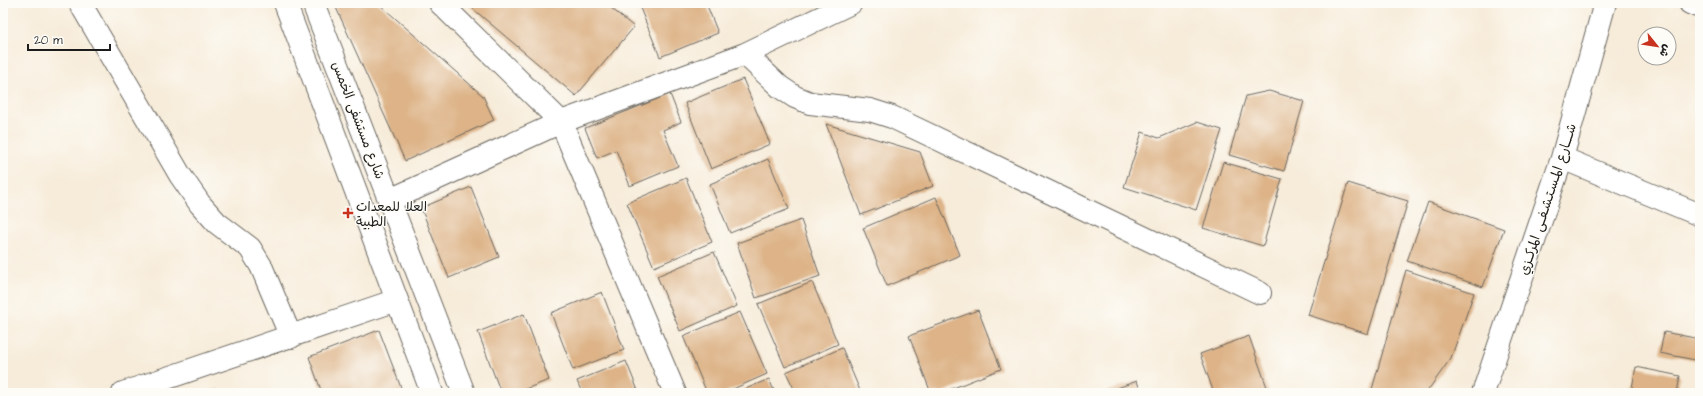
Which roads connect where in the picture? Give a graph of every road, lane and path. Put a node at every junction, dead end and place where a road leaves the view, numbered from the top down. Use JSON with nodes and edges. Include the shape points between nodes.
{"nodes":[{"id":1,"x":80,"y":3,"type":"edge"},
{"id":2,"x":284,"y":3,"type":"edge"},
{"id":3,"x":313,"y":3,"type":"edge"},
{"id":4,"x":440,"y":3,"type":"edge"},
{"id":5,"x":851,"y":3,"type":"edge"},
{"id":6,"x":1605,"y":3,"type":"edge"},
{"id":7,"x":1690,"y":3,"type":"edge"},
{"id":8,"x":1700,"y":7,"type":"edge"},
{"id":9,"x":746,"y":54,"type":"junction"},
{"id":10,"x":560,"y":122,"type":"junction"},
{"id":11,"x":1562,"y":158,"type":"junction"},
{"id":12,"x":390,"y":200,"type":"junction"},
{"id":13,"x":1698,"y":209,"type":"edge"},
{"id":14,"x":1260,"y":293,"type":"dead end"},
{"id":15,"x":397,"y":300,"type":"junction"},
{"id":16,"x":291,"y":337,"type":"junction"},
{"id":17,"x":123,"y":393,"type":"edge"},
{"id":18,"x":432,"y":393,"type":"edge"},
{"id":19,"x":464,"y":393,"type":"edge"},
{"id":20,"x":675,"y":393,"type":"edge"},
{"id":21,"x":1483,"y":393,"type":"edge"}],
"edges":[{"from":1,"to":16,"type":"street","via":[[188,187],[217,223],[250,248]]},
{"from":2,"to":15,"type":"street"},
{"from":3,"to":12,"type":"street","name":"شارع مستشفى الخمس"},
{"from":4,"to":10,"type":"street"},
{"from":5,"to":9,"type":"street"},
{"from":6,"to":11,"type":"street","name":"شــــارع المـسـتـشـفــى المركــزي"},
{"from":7,"to":8,"type":"street"},
{"from":9,"to":10,"type":"street"},
{"from":9,"to":14,"type":"street","via":[[780,87],[795,97],[810,103],[870,110],[892,117]]},
{"from":10,"to":12,"type":"street"},
{"from":10,"to":20,"type":"street"},
{"from":11,"to":13,"type":"street"},
{"from":11,"to":21,"type":"street","name":"شــــارع المـسـتـشـفــى المركــزي"},
{"from":12,"to":19,"type":"street","name":"شارع مستشفى الخمس"},
{"from":15,"to":16,"type":"street"},
{"from":15,"to":18,"type":"street"},
{"from":16,"to":17,"type":"street"}]}
